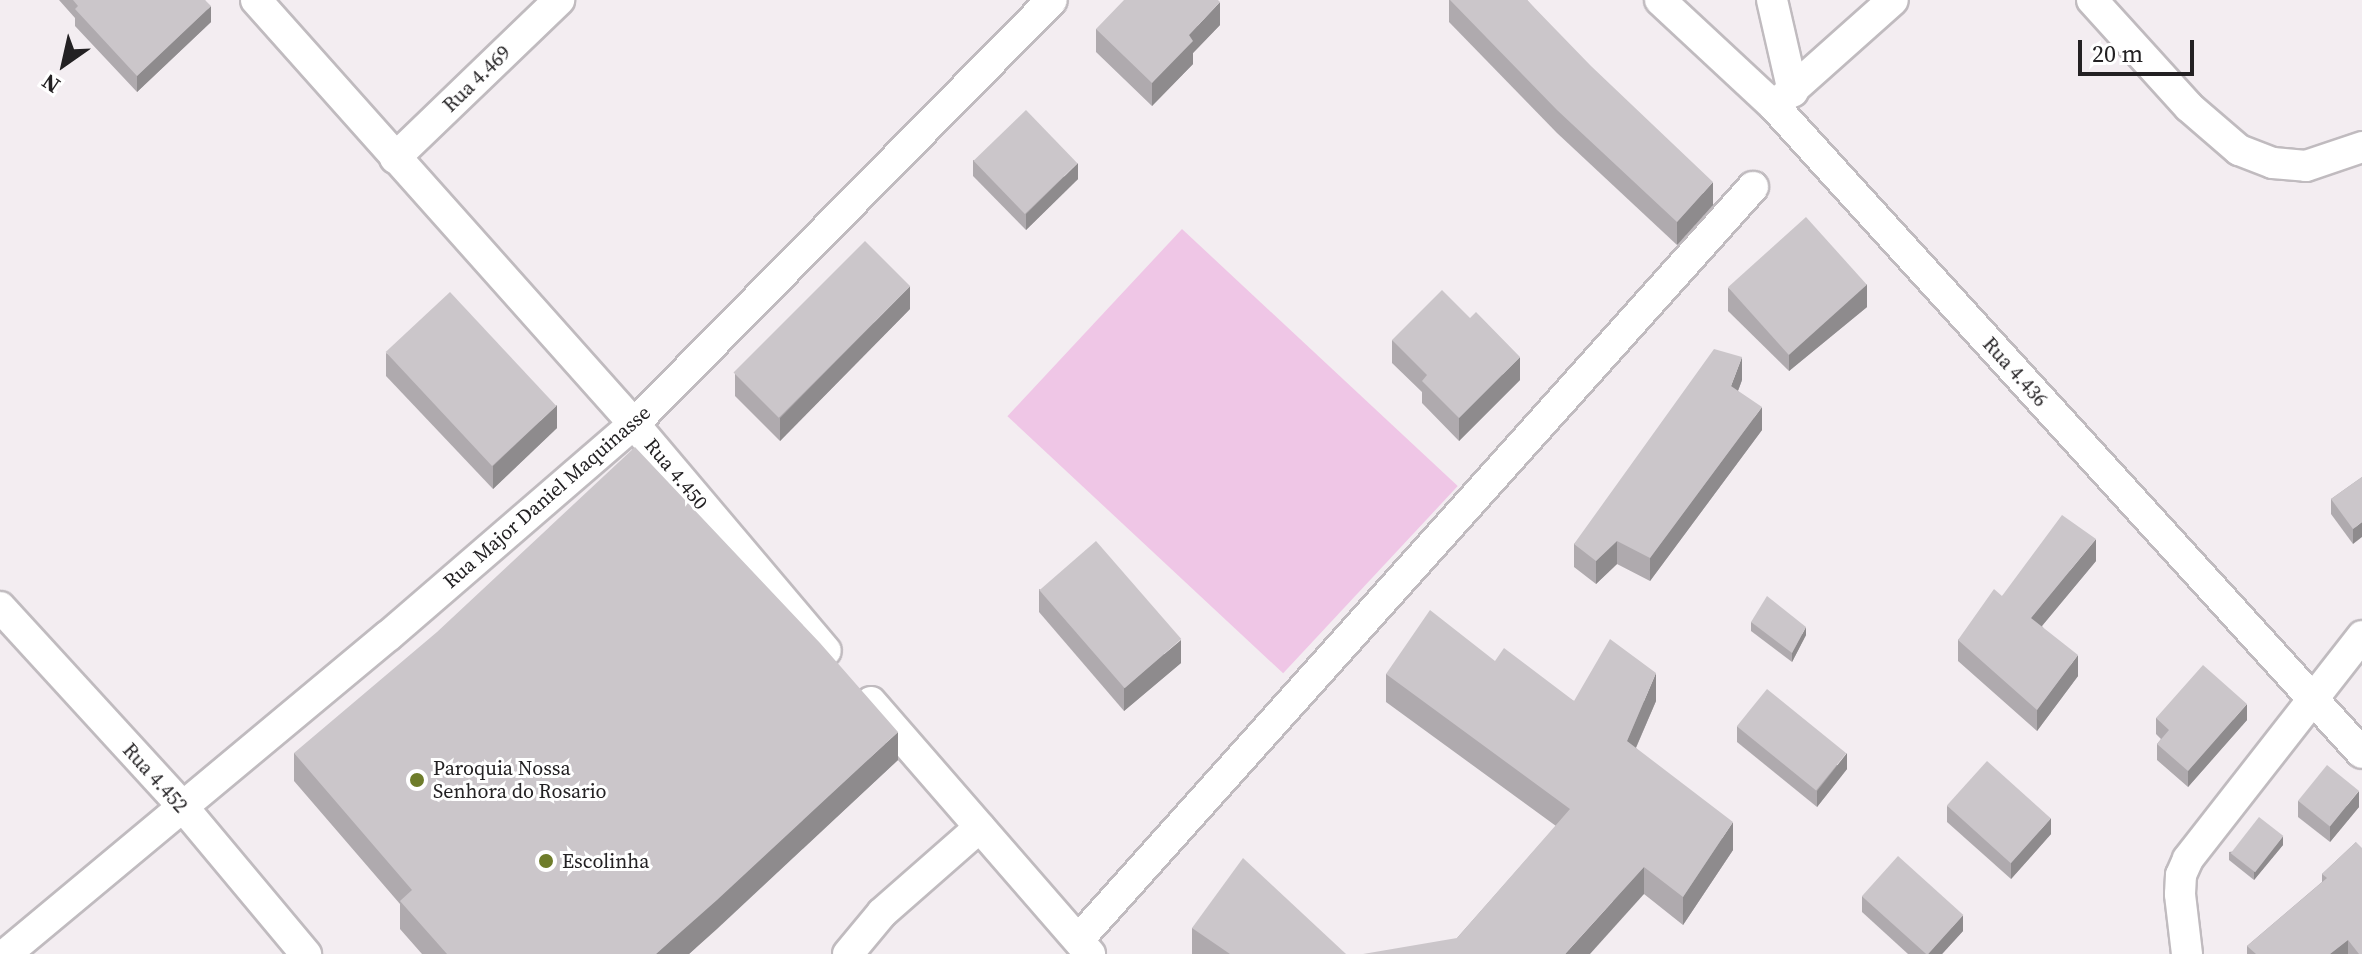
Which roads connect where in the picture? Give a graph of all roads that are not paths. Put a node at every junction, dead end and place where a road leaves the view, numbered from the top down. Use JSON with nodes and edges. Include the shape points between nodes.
{"nodes":[{"id":1,"x":256,"y":0,"type":"edge"},
{"id":2,"x":559,"y":0,"type":"edge"},
{"id":3,"x":1660,"y":0,"type":"edge"},
{"id":4,"x":1772,"y":0,"type":"edge"},
{"id":5,"x":1893,"y":0,"type":"edge"},
{"id":6,"x":2092,"y":0,"type":"edge"},
{"id":7,"x":1044,"y":3,"type":"edge"},
{"id":8,"x":1783,"y":99,"type":"junction"},
{"id":9,"x":2362,"y":147,"type":"edge"},
{"id":10,"x":395,"y":158,"type":"junction"},
{"id":11,"x":1753,"y":187,"type":"dead end"},
{"id":12,"x":634,"y":424,"type":"junction"},
{"id":13,"x":0,"y":607,"type":"edge"},
{"id":14,"x":2362,"y":636,"type":"edge"},
{"id":15,"x":2312,"y":699,"type":"junction"},
{"id":16,"x":2362,"y":753,"type":"edge"},
{"id":17,"x":183,"y":807,"type":"junction"},
{"id":18,"x":980,"y":827,"type":"junction"},
{"id":19,"x":1084,"y":947,"type":"edge"},
{"id":20,"x":6,"y":954,"type":"edge"},
{"id":21,"x":306,"y":954,"type":"edge"},
{"id":22,"x":848,"y":954,"type":"edge"},
{"id":23,"x":2187,"y":954,"type":"edge"}],
"edges":[{"from":1,"to":10,"type":"street","name":"Rua 4.450"},
{"from":2,"to":10,"type":"street","name":"Rua 4.469"},
{"from":3,"to":8,"type":"street","name":"Rua 4.436"},
{"from":4,"to":8,"type":"street"},
{"from":5,"to":8,"type":"street"},
{"from":6,"to":9,"type":"street","via":[[2189,107],[2239,150],[2273,163],[2306,166]]},
{"from":7,"to":12,"type":"street","name":"Rua Major Daniel Maquinasse"},
{"from":8,"to":15,"type":"street","name":"Rua 4.436"},
{"from":10,"to":12,"type":"street","name":"Rua 4.450"},
{"from":11,"to":19,"type":"street"},
{"from":12,"to":17,"type":"street","name":"Rua Major Daniel Maquinasse"},
{"from":12,"to":18,"type":"street","name":"Rua 4.450"},
{"from":13,"to":17,"type":"street","name":"Rua 4.452"},
{"from":14,"to":15,"type":"street"},
{"from":15,"to":16,"type":"street","name":"Rua 4.436"},
{"from":15,"to":23,"type":"street","via":[[2188,859],[2180,894]]},
{"from":17,"to":20,"type":"street","name":"Rua Major Daniel Maquinasse"},
{"from":17,"to":21,"type":"street","name":"Rua 4.452"},
{"from":18,"to":19,"type":"street","name":"Rua 4.450"},
{"from":18,"to":22,"type":"street","via":[[882,913]]}]}
